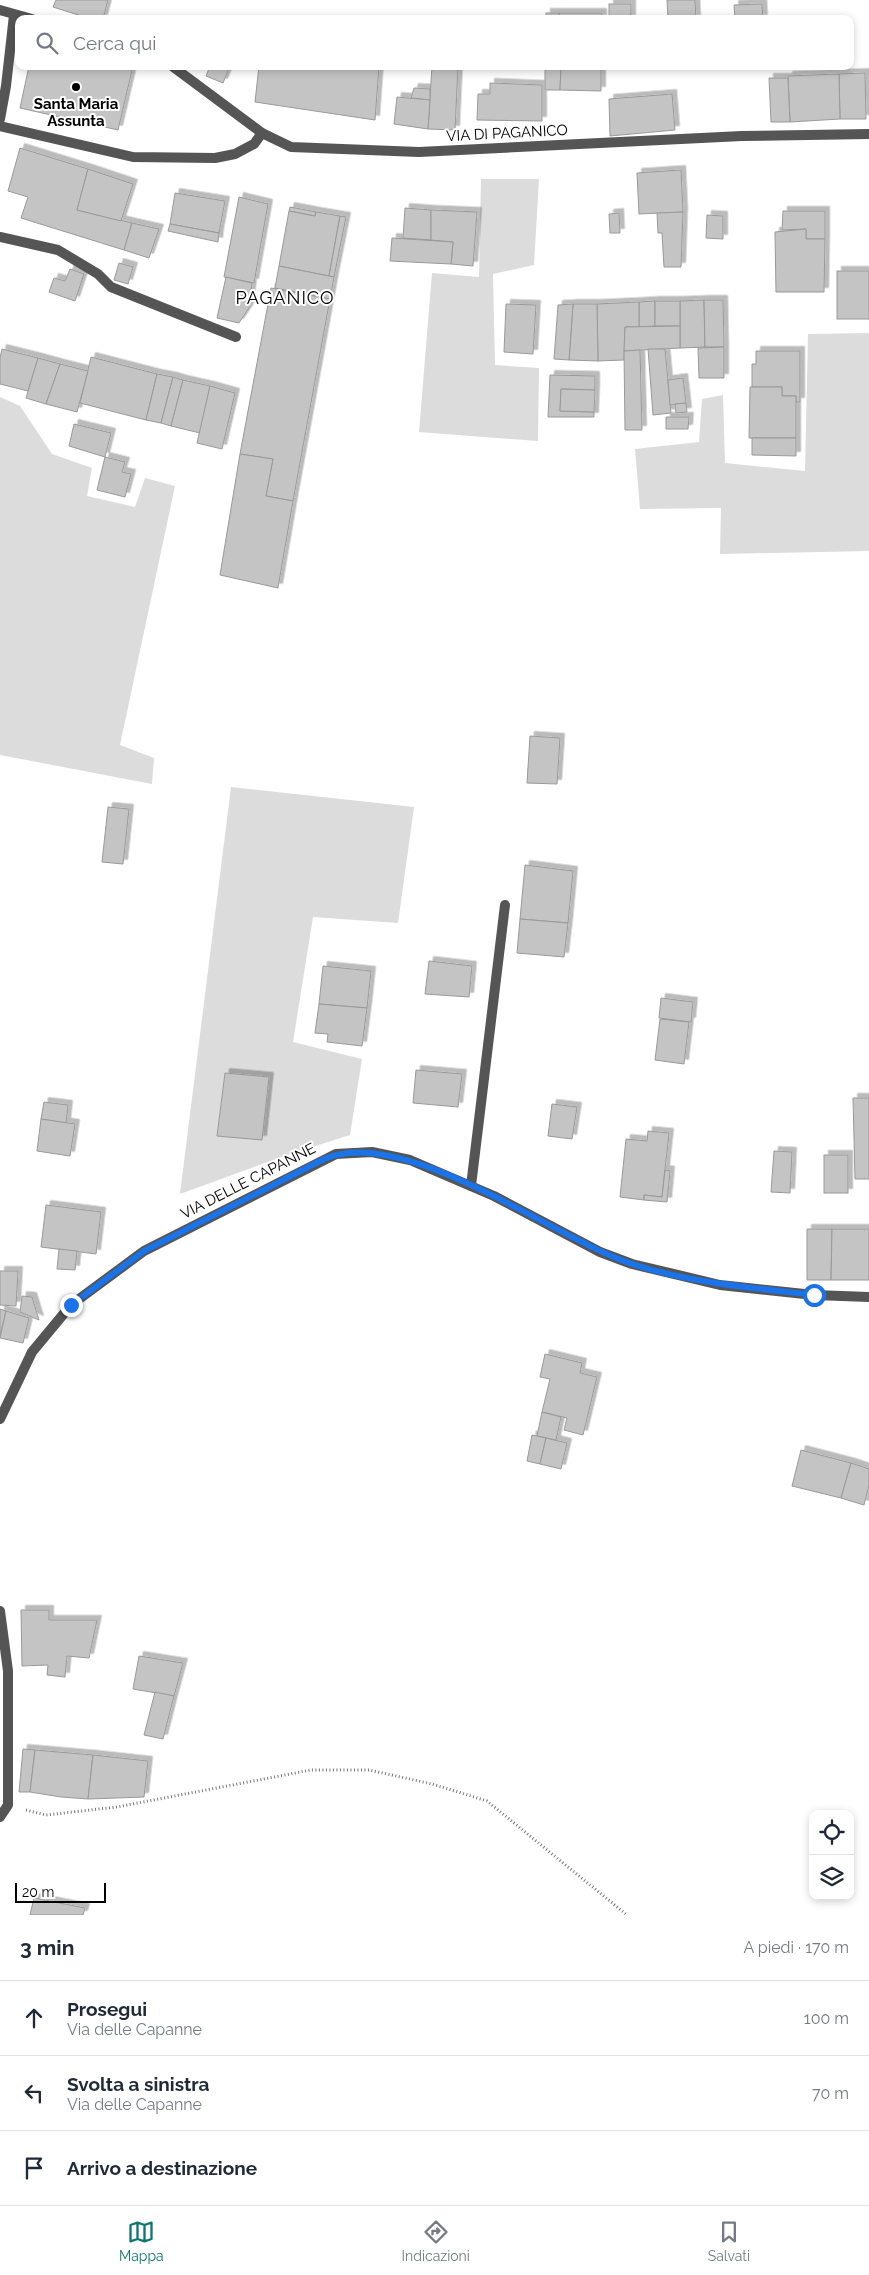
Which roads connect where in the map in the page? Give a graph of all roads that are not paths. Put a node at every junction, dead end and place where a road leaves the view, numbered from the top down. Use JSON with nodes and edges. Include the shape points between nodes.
{"nodes":[{"id":1,"x":0,"y":10,"type":"edge"},
{"id":2,"x":14,"y":15,"type":"joint"},
{"id":3,"x":177,"y":70,"type":"edge"},
{"id":4,"x":0,"y":119,"type":"edge"},
{"id":5,"x":0,"y":126,"type":"edge"},
{"id":6,"x":262,"y":133,"type":"junction"},
{"id":7,"x":869,"y":134,"type":"edge"},
{"id":8,"x":0,"y":237,"type":"edge"},
{"id":9,"x":236,"y":337,"type":"dead end"},
{"id":10,"x":505,"y":905,"type":"dead end"},
{"id":11,"x":471,"y":1186,"type":"junction"},
{"id":12,"x":869,"y":1298,"type":"edge"},
{"id":13,"x":0,"y":1419,"type":"edge"},
{"id":14,"x":0,"y":1611,"type":"edge"},
{"id":15,"x":0,"y":1816,"type":"edge"}],
"edges":[{"from":1,"to":2,"type":"street"},
{"from":2,"to":4,"type":"street"},
{"from":3,"to":6,"type":"street","name":"VIA DI PAGANICO"},
{"from":5,"to":6,"type":"street","via":[[133,157],[216,158],[235,154],[254,144]]},
{"from":6,"to":7,"type":"street","name":"VIA DI PAGANICO","via":[[291,147],[419,152],[742,136]]},
{"from":8,"to":9,"type":"street","via":[[58,250],[98,274],[111,286]]},
{"from":10,"to":11,"type":"street"},
{"from":11,"to":12,"type":"street","name":"VIA DELLE CAPANNE","via":[[600,1252],[632,1264],[720,1285]]},
{"from":11,"to":13,"type":"street","name":"VIA DELLE CAPANNE","via":[[410,1160],[372,1152],[336,1154],[324,1159],[144,1251],[71,1305],[32,1352]]},
{"from":14,"to":15,"type":"street","via":[[8,1670],[8,1805]]}]}
